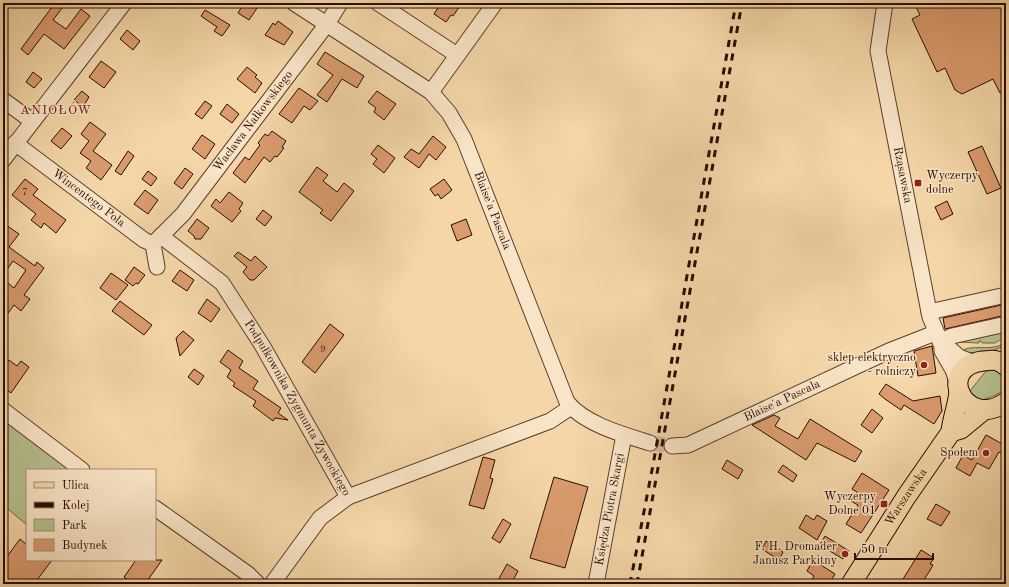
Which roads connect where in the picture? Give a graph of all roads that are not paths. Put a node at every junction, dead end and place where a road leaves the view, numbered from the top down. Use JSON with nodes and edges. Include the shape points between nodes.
{"nodes":[{"id":1,"x":124,"y":3,"type":"edge"},
{"id":2,"x":294,"y":3,"type":"edge"},
{"id":3,"x":340,"y":3,"type":"edge"},
{"id":4,"x":378,"y":3,"type":"edge"},
{"id":5,"x":495,"y":3,"type":"edge"},
{"id":6,"x":885,"y":3,"type":"edge"},
{"id":7,"x":327,"y":24,"type":"junction"},
{"id":8,"x":458,"y":55,"type":"junction"},
{"id":9,"x":431,"y":92,"type":"junction"},
{"id":10,"x":3,"y":100,"type":"edge"},
{"id":11,"x":32,"y":121,"type":"junction"},
{"id":12,"x":15,"y":143,"type":"junction"},
{"id":13,"x":3,"y":160,"type":"edge"},
{"id":14,"x":157,"y":240,"type":"junction"},
{"id":15,"x":157,"y":267,"type":"dead end"},
{"id":16,"x":1006,"y":295,"type":"edge"},
{"id":17,"x":929,"y":312,"type":"junction"},
{"id":18,"x":1006,"y":324,"type":"edge"},
{"id":19,"x":939,"y":340,"type":"junction"},
{"id":20,"x":1002,"y":359,"type":"edge"},
{"id":21,"x":974,"y":363,"type":"junction"},
{"id":22,"x":958,"y":388,"type":"junction"},
{"id":23,"x":999,"y":406,"type":"edge"},
{"id":24,"x":571,"y":407,"type":"junction"},
{"id":25,"x":3,"y":410,"type":"edge"},
{"id":26,"x":951,"y":432,"type":"junction"},
{"id":27,"x":624,"y":435,"type":"junction"},
{"id":28,"x":650,"y":443,"type":"tunnel mouth"},
{"id":29,"x":672,"y":446,"type":"tunnel mouth"},
{"id":30,"x":81,"y":469,"type":"edge"},
{"id":31,"x":348,"y":497,"type":"junction"},
{"id":32,"x":156,"y":509,"type":"edge"},
{"id":33,"x":258,"y":584,"type":"edge"},
{"id":34,"x":272,"y":584,"type":"edge"},
{"id":35,"x":596,"y":584,"type":"edge"},
{"id":36,"x":851,"y":584,"type":"edge"}],
"edges":[{"from":1,"to":11,"type":"street"},
{"from":2,"to":7,"type":"street","name":"Blaise'a Pascala"},
{"from":3,"to":7,"type":"street","name":"Wacława Nałkowskiego"},
{"from":4,"to":8,"type":"street"},
{"from":5,"to":8,"type":"street"},
{"from":6,"to":17,"type":"street","name":"Rząsawska","via":[[878,51]]},
{"from":7,"to":9,"type":"street","name":"Blaise'a Pascala"},
{"from":7,"to":14,"type":"street","name":"Wacława Nałkowskiego","via":[[183,214]]},
{"from":8,"to":9,"type":"street"},
{"from":9,"to":24,"type":"street","name":"Blaise'a Pascala","via":[[449,113],[464,139],[564,395]]},
{"from":10,"to":11,"type":"street"},
{"from":11,"to":12,"type":"street"},
{"from":12,"to":13,"type":"street"},
{"from":12,"to":14,"type":"street","name":"Wincentego Pola","via":[[144,240]]},
{"from":14,"to":15,"type":"street"},
{"from":14,"to":31,"type":"street","name":"Podpułkownika Zygmunta Żywockiego","via":[[222,283],[262,345]]},
{"from":16,"to":17,"type":"street"},
{"from":17,"to":19,"type":"street","name":"Rząsawska"},
{"from":18,"to":19,"type":"street","name":"Blaise'a Pascala"},
{"from":19,"to":21,"type":"street","via":[[959,357]]},
{"from":19,"to":22,"type":"street","name":"Rząsawska"},
{"from":19,"to":29,"type":"street","name":"Blaise'a Pascala","via":[[889,351],[688,445]]},
{"from":20,"to":21,"type":"main road"},
{"from":21,"to":22,"type":"main road","name":"Warszawska","via":[[964,368]]},
{"from":22,"to":23,"type":"main road","via":[[971,407]]},
{"from":22,"to":26,"type":"main road","name":"Warszawska","via":[[958,406]]},
{"from":23,"to":26,"type":"main road","name":"Warszawska","via":[[961,429]]},
{"from":24,"to":27,"type":"street","name":"Blaise'a Pascala","via":[[584,418]]},
{"from":24,"to":31,"type":"street","name":"Podpułkownika Zygmunta Żywockiego","via":[[550,421]]},
{"from":25,"to":30,"type":"street"},
{"from":26,"to":36,"type":"main road","name":"Warszawska"},
{"from":27,"to":28,"type":"street","name":"Blaise'a Pascala"},
{"from":27,"to":35,"type":"street","name":"Księdza Piotra Skargi"},
{"from":31,"to":34,"type":"street","via":[[320,518]]},
{"from":32,"to":33,"type":"street","via":[[248,574]]}]}
